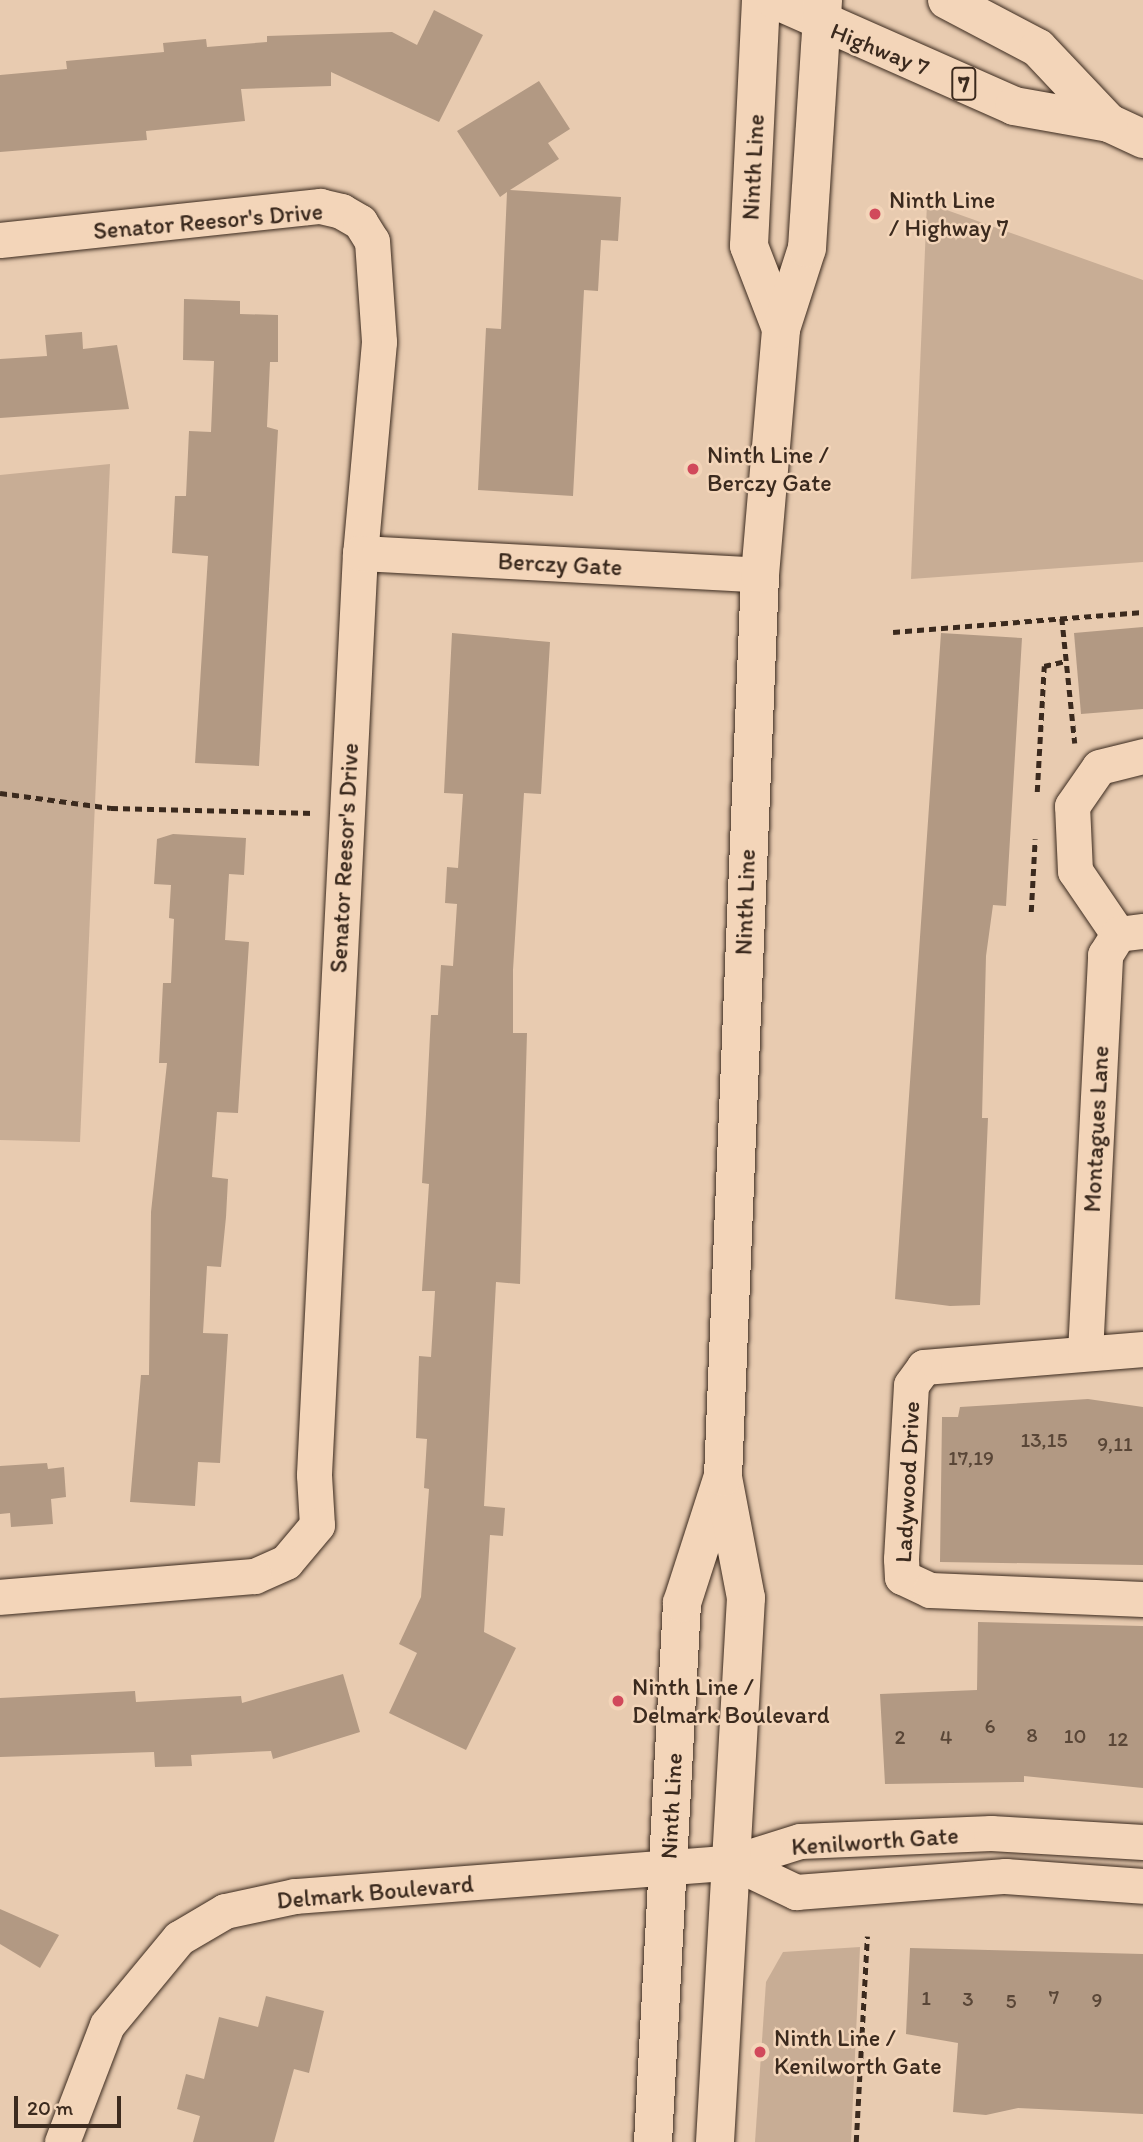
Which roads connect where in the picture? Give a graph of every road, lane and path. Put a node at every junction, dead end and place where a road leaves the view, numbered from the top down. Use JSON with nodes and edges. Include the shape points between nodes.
{"nodes":[{"id":1,"x":761,"y":0,"type":"edge"},
{"id":2,"x":775,"y":0,"type":"edge"},
{"id":3,"x":947,"y":0,"type":"edge"},
{"id":4,"x":823,"y":13,"type":"edge"},
{"id":5,"x":1126,"y":131,"type":"edge"},
{"id":6,"x":0,"y":240,"type":"edge"},
{"id":7,"x":781,"y":329,"type":"junction"},
{"id":8,"x":359,"y":553,"type":"junction"},
{"id":9,"x":760,"y":575,"type":"junction"},
{"id":10,"x":1143,"y":612,"type":"edge"},
{"id":11,"x":1062,"y":618,"type":"junction"},
{"id":12,"x":893,"y":632,"type":"dead end"},
{"id":13,"x":1066,"y":661,"type":"junction"},
{"id":14,"x":1076,"y":754,"type":"dead end"},
{"id":15,"x":1143,"y":756,"type":"edge"},
{"id":16,"x":0,"y":793,"type":"edge"},
{"id":17,"x":1037,"y":797,"type":"dead end"},
{"id":18,"x":346,"y":813,"type":"junction"},
{"id":19,"x":1036,"y":823,"type":"dead end"},
{"id":20,"x":1031,"y":912,"type":"dead end"},
{"id":21,"x":1130,"y":933,"type":"edge"},
{"id":22,"x":1143,"y":1349,"type":"edge"},
{"id":23,"x":1085,"y":1353,"type":"junction"},
{"id":24,"x":723,"y":1477,"type":"junction"},
{"id":25,"x":0,"y":1597,"type":"edge"},
{"id":26,"x":1143,"y":1599,"type":"edge"},
{"id":27,"x":1143,"y":1842,"type":"edge"},
{"id":28,"x":733,"y":1862,"type":"junction"},
{"id":29,"x":667,"y":1868,"type":"junction"},
{"id":30,"x":1143,"y":1886,"type":"edge"},
{"id":31,"x":867,"y":1936,"type":"dead end"},
{"id":32,"x":62,"y":2142,"type":"edge"},
{"id":33,"x":653,"y":2142,"type":"edge"},
{"id":34,"x":715,"y":2142,"type":"edge"},
{"id":35,"x":856,"y":2142,"type":"edge"}],
"edges":[{"from":1,"to":7,"type":"main road","name":"Ninth Line","via":[[749,246]]},
{"from":2,"to":4,"type":"main road","name":"Highway 7","number":"7"},
{"from":3,"to":5,"type":"main road","name":"Highway 7","number":"7","via":[[1038,48]]},
{"from":4,"to":5,"type":"main road","name":"Highway 7","number":"7","via":[[1014,106]]},
{"from":4,"to":7,"type":"main road","name":"Ninth Line","via":[[807,247]]},
{"from":6,"to":8,"type":"street","name":"Senator Reesor's Drive","via":[[320,206],[360,222],[377,264],[379,342]]},
{"from":7,"to":9,"type":"main road","name":"Ninth Line"},
{"from":8,"to":9,"type":"street","name":"Berczy Gate"},
{"from":8,"to":18,"type":"street","name":"Senator Reesor's Drive"},
{"from":9,"to":24,"type":"main road","name":"Ninth Line"},
{"from":10,"to":11,"type":"path"},
{"from":11,"to":12,"type":"path"},
{"from":11,"to":13,"type":"path"},
{"from":13,"to":14,"type":"path"},
{"from":13,"to":17,"type":"path","via":[[1044,666]]},
{"from":15,"to":21,"type":"street","via":[[1099,767],[1072,806],[1075,871]]},
{"from":16,"to":18,"type":"path","via":[[111,808]]},
{"from":18,"to":25,"type":"street","name":"Senator Reesor's Drive","via":[[315,1448],[317,1525],[286,1562],[254,1576]]},
{"from":19,"to":20,"type":"path"},
{"from":21,"to":23,"type":"street","name":"Montagues Lane","via":[[1105,955]]},
{"from":22,"to":23,"type":"street","name":"Ladywood Drive"},
{"from":23,"to":26,"type":"street","name":"Ladywood Drive","via":[[924,1367],[911,1385],[902,1577],[930,1590]]},
{"from":24,"to":28,"type":"main road","name":"Ninth Line","via":[[746,1598]]},
{"from":24,"to":29,"type":"main road","name":"Ninth Line","via":[[682,1603]]},
{"from":27,"to":28,"type":"street","name":"Kenilworth Gate","via":[[991,1833],[800,1840]]},
{"from":28,"to":29,"type":"street","name":"Delmark Boulevard"},
{"from":28,"to":30,"type":"street","name":"Kenilworth Gate","via":[[796,1892],[970,1876]]},
{"from":28,"to":34,"type":"main road","name":"Ninth Line"},
{"from":29,"to":32,"type":"street","name":"Delmark Boulevard","via":[[295,1896],[225,1911],[179,1938],[107,2025]]},
{"from":29,"to":33,"type":"main road","name":"Ninth Line"},
{"from":31,"to":35,"type":"path"}]}
